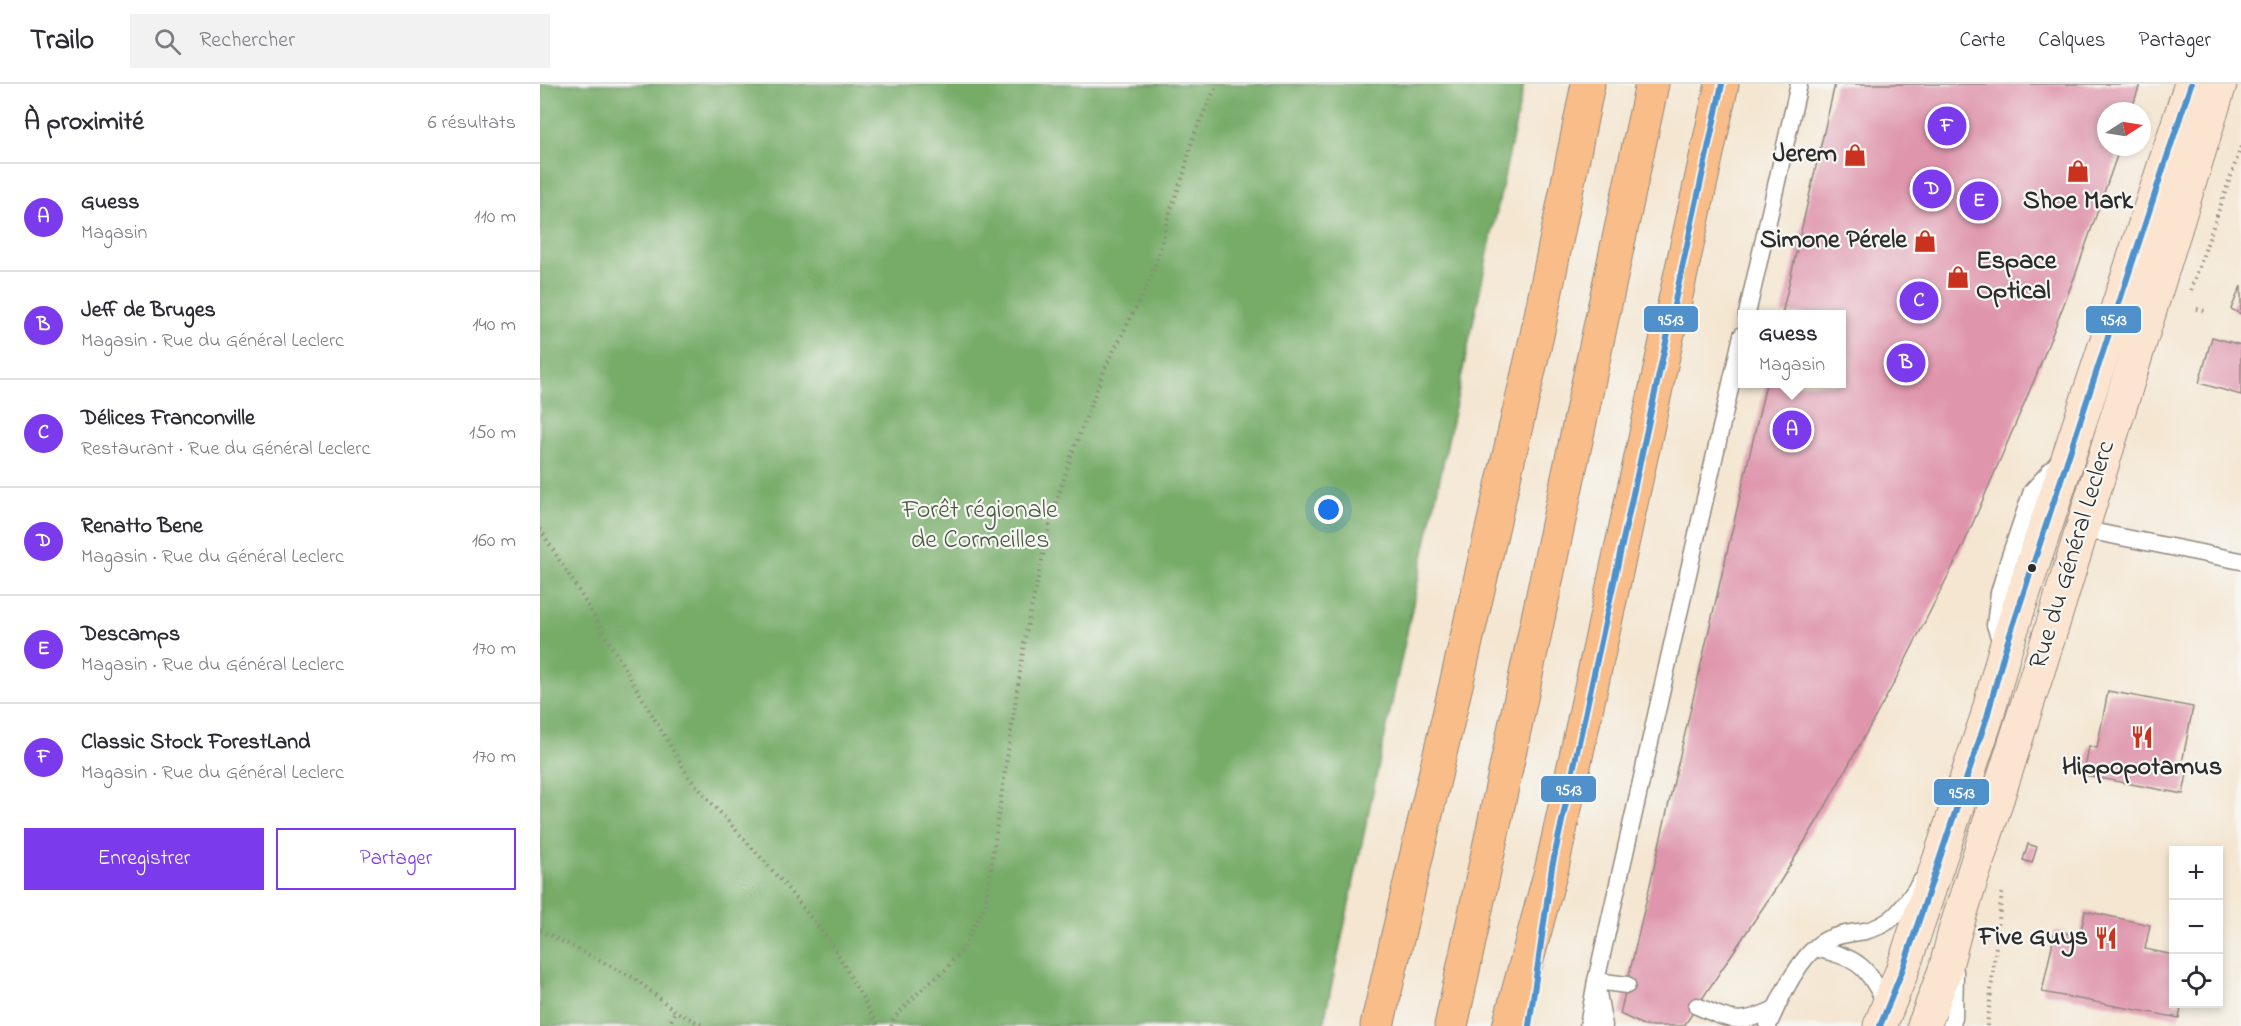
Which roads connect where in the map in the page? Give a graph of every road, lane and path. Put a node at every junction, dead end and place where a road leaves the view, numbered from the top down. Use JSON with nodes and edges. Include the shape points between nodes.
{"nodes":[{"id":1,"x":1217,"y":84,"type":"edge"},
{"id":2,"x":1588,"y":84,"type":"edge"},
{"id":3,"x":1652,"y":84,"type":"edge"},
{"id":4,"x":1722,"y":84,"type":"edge"},
{"id":5,"x":1799,"y":84,"type":"edge"},
{"id":6,"x":2191,"y":84,"type":"edge"},
{"id":7,"x":2220,"y":84,"type":"edge"},
{"id":8,"x":2197,"y":309,"type":"dead end"},
{"id":9,"x":1748,"y":310,"type":"edge"},
{"id":10,"x":2205,"y":311,"type":"dead end"},
{"id":11,"x":1738,"y":357,"type":"edge"},
{"id":12,"x":540,"y":529,"type":"edge"},
{"id":13,"x":2081,"y":529,"type":"junction"},
{"id":14,"x":2241,"y":561,"type":"edge"},
{"id":15,"x":1942,"y":849,"type":"junction"},
{"id":16,"x":1552,"y":867,"type":"junction"},
{"id":17,"x":540,"y":930,"type":"edge"},
{"id":18,"x":1955,"y":931,"type":"junction"},
{"id":19,"x":1815,"y":948,"type":"junction"},
{"id":20,"x":1596,"y":981,"type":"junction"},
{"id":21,"x":1627,"y":986,"type":"dead end"},
{"id":22,"x":1697,"y":1006,"type":"dead end"},
{"id":23,"x":1775,"y":1010,"type":"junction"},
{"id":24,"x":675,"y":1011,"type":"junction"},
{"id":25,"x":1886,"y":1019,"type":"edge"},
{"id":26,"x":669,"y":1026,"type":"edge"},
{"id":27,"x":704,"y":1026,"type":"edge"},
{"id":28,"x":878,"y":1026,"type":"edge"},
{"id":29,"x":891,"y":1026,"type":"edge"},
{"id":30,"x":1377,"y":1026,"type":"edge"},
{"id":31,"x":1451,"y":1026,"type":"edge"},
{"id":32,"x":1509,"y":1026,"type":"edge"},
{"id":33,"x":1528,"y":1026,"type":"edge"},
{"id":34,"x":1588,"y":1026,"type":"edge"},
{"id":35,"x":1604,"y":1026,"type":"edge"},
{"id":36,"x":1768,"y":1026,"type":"edge"},
{"id":37,"x":1924,"y":1026,"type":"edge"},
{"id":38,"x":1951,"y":1026,"type":"edge"}],
"edges":[{"from":1,"to":29,"type":"path","via":[[1193,136],[1149,282],[1105,368],[1052,515],[1026,633],[985,905],[963,948],[894,1018]]},
{"from":2,"to":30,"type":"highway","via":[[1534,346]]},
{"from":3,"to":31,"type":"highway"},
{"from":4,"to":16,"type":"highway"},
{"from":5,"to":9,"type":"lane"},
{"from":6,"to":15,"type":"main road","name":"Rue du Général Leclerc"},
{"from":7,"to":13,"type":"main road","name":"Rue du Général Leclerc"},
{"from":8,"to":10,"type":"path"},
{"from":11,"to":20,"type":"lane"},
{"from":12,"to":28,"type":"path","via":[[690,779],[832,944]]},
{"from":13,"to":14,"type":"lane"},
{"from":13,"to":18,"type":"main road","name":"Rue du Général Leclerc"},
{"from":15,"to":19,"type":"lane","via":[[1894,918],[1878,927],[1827,939]]},
{"from":15,"to":25,"type":"main road","name":"Rue du Général Leclerc"},
{"from":16,"to":32,"type":"highway"},
{"from":16,"to":33,"type":"highway"},
{"from":17,"to":24,"type":"path","via":[[634,978]]},
{"from":18,"to":37,"type":"main road","name":"Rue du Général Leclerc"},
{"from":18,"to":38,"type":"lane"},
{"from":19,"to":23,"type":"lane","via":[[1802,962]]},
{"from":19,"to":25,"type":"lane","via":[[1855,960],[1866,970]]},
{"from":20,"to":21,"type":"lane"},
{"from":20,"to":34,"type":"lane"},
{"from":20,"to":35,"type":"lane"},
{"from":22,"to":23,"type":"lane","via":[[1741,1022]]},
{"from":23,"to":36,"type":"lane"},
{"from":24,"to":26,"type":"path"},
{"from":24,"to":27,"type":"path"}]}
